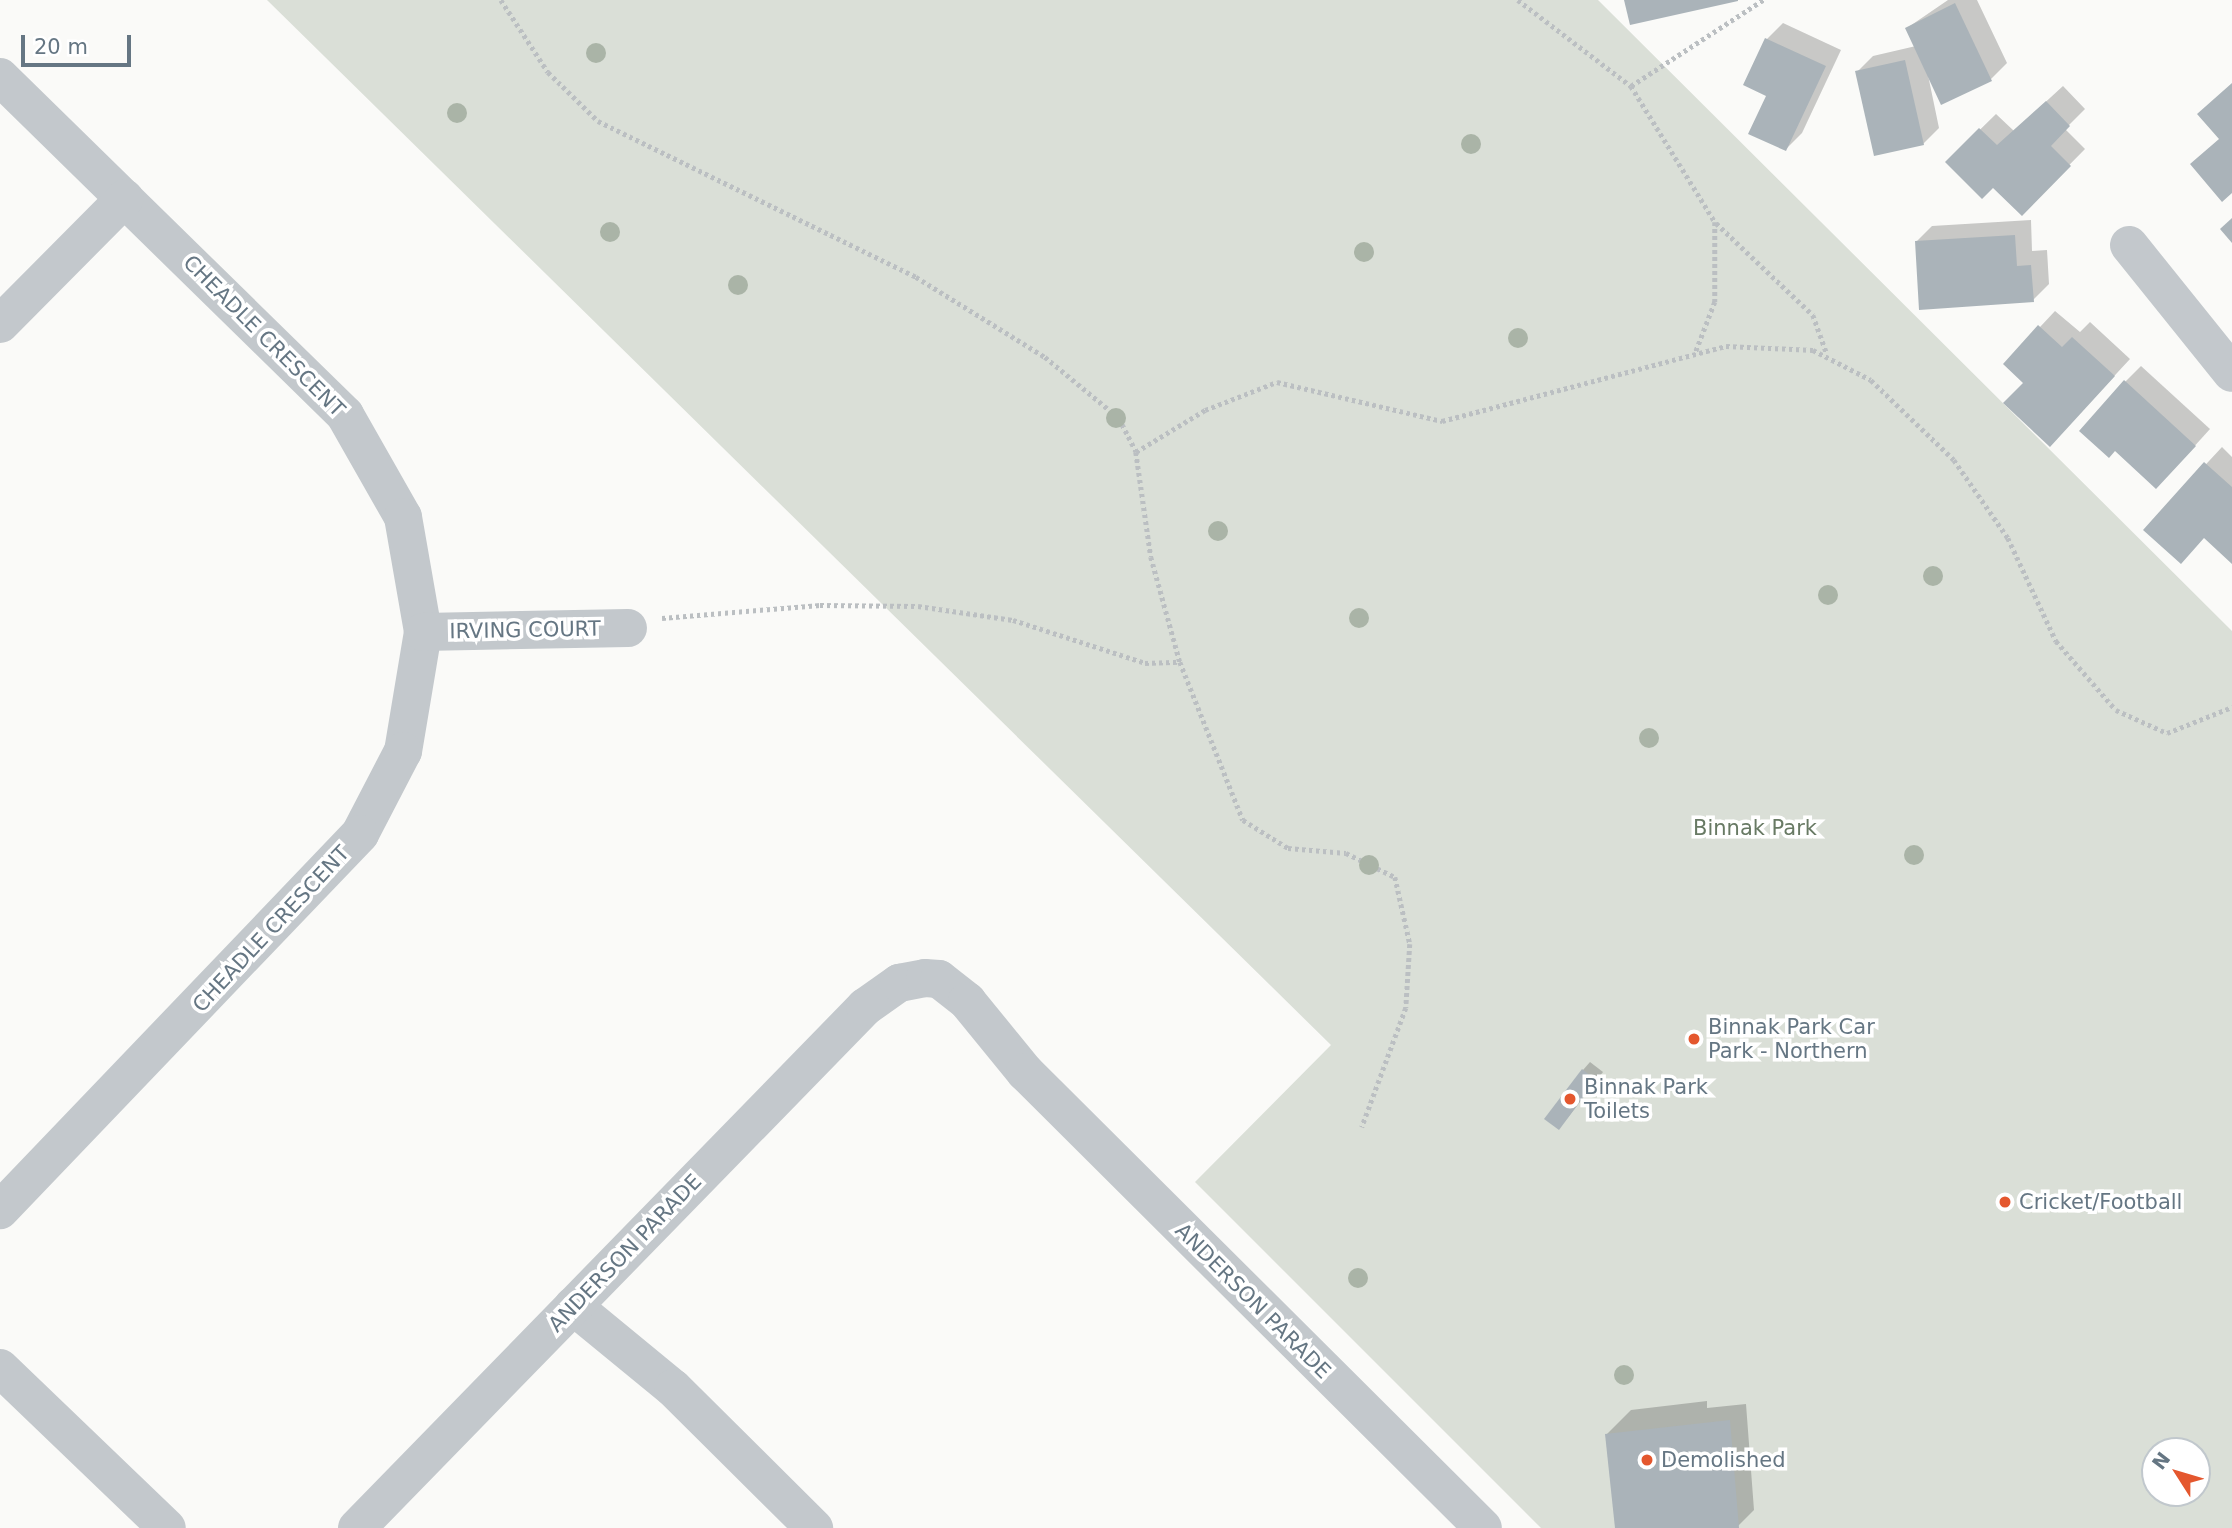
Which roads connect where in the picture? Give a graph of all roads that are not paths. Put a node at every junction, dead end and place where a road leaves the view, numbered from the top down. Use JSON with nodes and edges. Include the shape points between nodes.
{"nodes":[{"id":1,"x":0,"y":77,"type":"edge"},
{"id":2,"x":125,"y":198,"type":"junction"},
{"id":3,"x":2129,"y":245,"type":"dead end"},
{"id":4,"x":0,"y":324,"type":"edge"},
{"id":5,"x":2232,"y":373,"type":"edge"},
{"id":6,"x":628,"y":628,"type":"road end"},
{"id":7,"x":423,"y":632,"type":"junction"},
{"id":8,"x":0,"y":1210,"type":"edge"},
{"id":9,"x":581,"y":1298,"type":"junction"},
{"id":10,"x":0,"y":1368,"type":"edge"},
{"id":11,"x":160,"y":1524,"type":"edge"},
{"id":12,"x":357,"y":1528,"type":"edge"},
{"id":13,"x":814,"y":1528,"type":"edge"},
{"id":14,"x":1483,"y":1528,"type":"edge"}],
"edges":[{"from":1,"to":2,"type":"street","name":"CHEADLE CRESCENT"},
{"from":2,"to":4,"type":"street"},
{"from":2,"to":7,"type":"street","name":"CHEADLE CRESCENT","via":[[345,415],[403,517]]},
{"from":3,"to":5,"type":"street"},
{"from":6,"to":7,"type":"street","name":"IRVING COURT"},
{"from":7,"to":8,"type":"street","name":"CHEADLE CRESCENT","via":[[403,751],[359,834]]},
{"from":9,"to":12,"type":"street","name":"ANDERSON PARADE"},
{"from":9,"to":13,"type":"street","via":[[628,1328],[673,1388]]},
{"from":9,"to":14,"type":"street","name":"ANDERSON PARADE","via":[[865,1007],[899,983],[925,978],[952,987],[1025,1072]]},
{"from":10,"to":11,"type":"street"}]}
